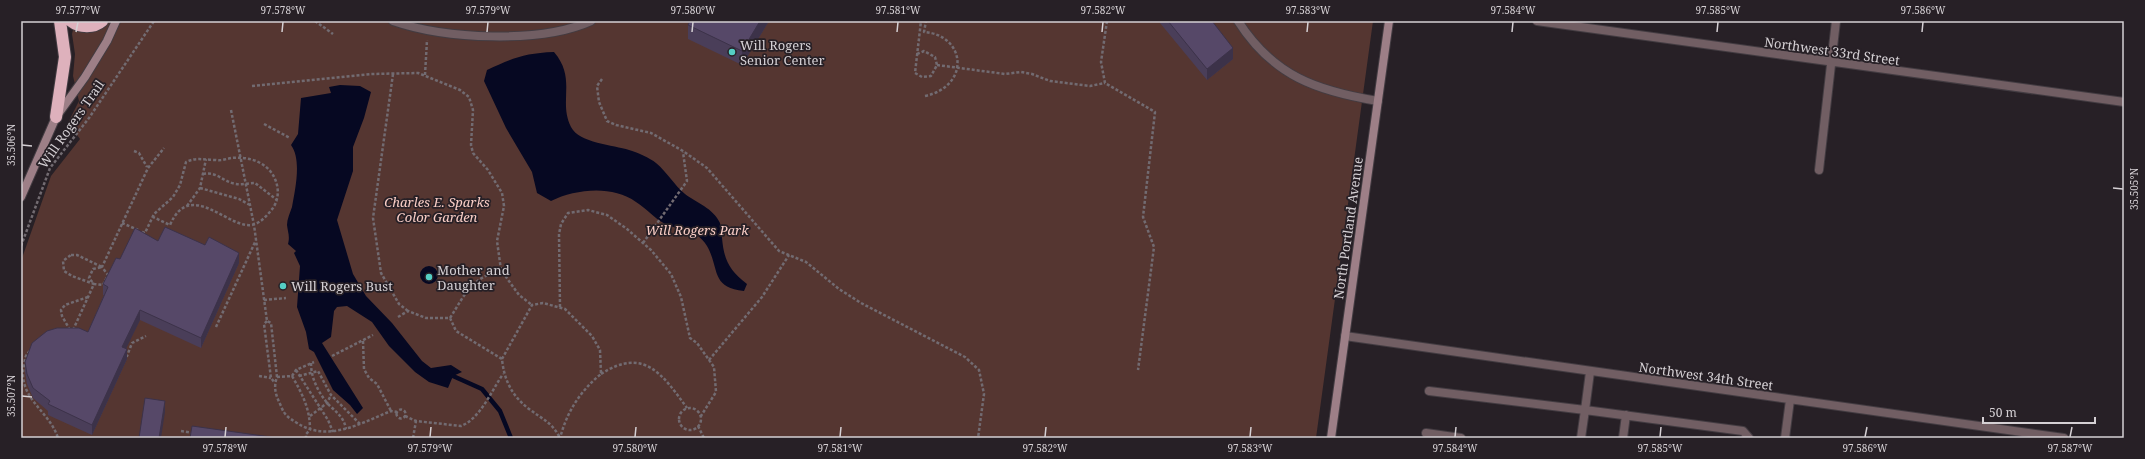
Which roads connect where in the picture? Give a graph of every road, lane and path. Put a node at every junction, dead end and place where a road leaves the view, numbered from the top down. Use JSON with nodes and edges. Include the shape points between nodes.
{"nodes":[{"id":1,"x":60,"y":21,"type":"edge"},
{"id":2,"x":71,"y":21,"type":"edge"},
{"id":3,"x":102,"y":21,"type":"edge"},
{"id":4,"x":116,"y":21,"type":"edge"},
{"id":5,"x":154,"y":21,"type":"edge"},
{"id":6,"x":315,"y":21,"type":"edge"},
{"id":7,"x":393,"y":21,"type":"edge"},
{"id":8,"x":591,"y":21,"type":"edge"},
{"id":9,"x":921,"y":21,"type":"edge"},
{"id":10,"x":926,"y":21,"type":"edge"},
{"id":11,"x":1107,"y":21,"type":"edge"},
{"id":12,"x":1238,"y":21,"type":"edge"},
{"id":13,"x":1389,"y":21,"type":"edge"},
{"id":14,"x":1537,"y":21,"type":"edge"},
{"id":15,"x":1836,"y":21,"type":"edge"},
{"id":16,"x":428,"y":29,"type":"junction"},
{"id":17,"x":333,"y":34,"type":"dead end"},
{"id":18,"x":917,"y":54,"type":"junction"},
{"id":19,"x":1830,"y":63,"type":"junction"},
{"id":20,"x":937,"y":65,"type":"junction"},
{"id":21,"x":957,"y":68,"type":"junction"},
{"id":22,"x":393,"y":74,"type":"junction"},
{"id":23,"x":425,"y":75,"type":"junction"},
{"id":24,"x":602,"y":79,"type":"dead end"},
{"id":25,"x":1105,"y":83,"type":"junction"},
{"id":26,"x":252,"y":86,"type":"dead end"},
{"id":27,"x":925,"y":96,"type":"dead end"},
{"id":28,"x":1378,"y":101,"type":"junction"},
{"id":29,"x":2124,"y":102,"type":"edge"},
{"id":30,"x":231,"y":110,"type":"dead end"},
{"id":31,"x":56,"y":117,"type":"junction"},
{"id":32,"x":264,"y":124,"type":"dead end"},
{"id":33,"x":290,"y":138,"type":"dead end"},
{"id":34,"x":164,"y":148,"type":"dead end"},
{"id":35,"x":134,"y":151,"type":"dead end"},
{"id":36,"x":683,"y":151,"type":"junction"},
{"id":37,"x":240,"y":157,"type":"junction"},
{"id":38,"x":206,"y":159,"type":"junction"},
{"id":39,"x":148,"y":168,"type":"junction"},
{"id":40,"x":1819,"y":170,"type":"dead end"},
{"id":41,"x":203,"y":174,"type":"junction"},
{"id":42,"x":246,"y":183,"type":"junction"},
{"id":43,"x":200,"y":188,"type":"junction"},
{"id":44,"x":21,"y":197,"type":"edge"},
{"id":45,"x":277,"y":200,"type":"junction"},
{"id":46,"x":187,"y":206,"type":"junction"},
{"id":47,"x":250,"y":206,"type":"junction"},
{"id":48,"x":153,"y":217,"type":"junction"},
{"id":49,"x":122,"y":223,"type":"junction"},
{"id":50,"x":254,"y":225,"type":"junction"},
{"id":51,"x":256,"y":240,"type":"junction"},
{"id":52,"x":643,"y":243,"type":"junction"},
{"id":53,"x":21,"y":246,"type":"edge"},
{"id":54,"x":790,"y":255,"type":"junction"},
{"id":55,"x":102,"y":266,"type":"junction"},
{"id":56,"x":501,"y":270,"type":"junction"},
{"id":57,"x":94,"y":284,"type":"junction"},
{"id":58,"x":88,"y":297,"type":"junction"},
{"id":59,"x":286,"y":298,"type":"dead end"},
{"id":60,"x":264,"y":300,"type":"junction"},
{"id":61,"x":532,"y":305,"type":"junction"},
{"id":62,"x":560,"y":307,"type":"junction"},
{"id":63,"x":408,"y":311,"type":"junction"},
{"id":64,"x":398,"y":317,"type":"dead end"},
{"id":65,"x":450,"y":318,"type":"junction"},
{"id":66,"x":267,"y":321,"type":"junction"},
{"id":67,"x":216,"y":327,"type":"dead end"},
{"id":68,"x":73,"y":331,"type":"junction"},
{"id":69,"x":78,"y":333,"type":"edge"},
{"id":70,"x":71,"y":335,"type":"edge"},
{"id":71,"x":373,"y":335,"type":"dead end"},
{"id":72,"x":146,"y":336,"type":"dead end"},
{"id":73,"x":1345,"y":336,"type":"junction"},
{"id":74,"x":363,"y":341,"type":"junction"},
{"id":75,"x":32,"y":349,"type":"edge"},
{"id":76,"x":122,"y":354,"type":"edge"},
{"id":77,"x":332,"y":356,"type":"dead end"},
{"id":78,"x":502,"y":359,"type":"junction"},
{"id":79,"x":709,"y":360,"type":"junction"},
{"id":80,"x":314,"y":362,"type":"dead end"},
{"id":81,"x":311,"y":363,"type":"junction"},
{"id":82,"x":296,"y":370,"type":"junction"},
{"id":83,"x":1138,"y":370,"type":"dead end"},
{"id":84,"x":311,"y":372,"type":"junction"},
{"id":85,"x":1590,"y":372,"type":"junction"},
{"id":86,"x":503,"y":373,"type":"junction"},
{"id":87,"x":601,"y":374,"type":"junction"},
{"id":88,"x":259,"y":376,"type":"dead end"},
{"id":89,"x":292,"y":376,"type":"junction"},
{"id":90,"x":299,"y":376,"type":"junction"},
{"id":91,"x":277,"y":377,"type":"junction"},
{"id":92,"x":271,"y":378,"type":"junction"},
{"id":93,"x":275,"y":383,"type":"junction"},
{"id":94,"x":1430,"y":391,"type":"dead end"},
{"id":95,"x":332,"y":395,"type":"junction"},
{"id":96,"x":1790,"y":400,"type":"junction"},
{"id":97,"x":327,"y":403,"type":"junction"},
{"id":98,"x":320,"y":408,"type":"junction"},
{"id":99,"x":687,"y":408,"type":"junction"},
{"id":100,"x":1585,"y":410,"type":"junction"},
{"id":101,"x":391,"y":411,"type":"junction"},
{"id":102,"x":397,"y":412,"type":"junction"},
{"id":103,"x":1626,"y":415,"type":"junction"},
{"id":104,"x":310,"y":416,"type":"junction"},
{"id":105,"x":405,"y":416,"type":"junction"},
{"id":106,"x":701,"y":416,"type":"junction"},
{"id":107,"x":416,"y":421,"type":"junction"},
{"id":108,"x":360,"y":424,"type":"junction"},
{"id":109,"x":698,"y":426,"type":"junction"},
{"id":110,"x":346,"y":429,"type":"junction"},
{"id":111,"x":310,"y":430,"type":"junction"},
{"id":112,"x":181,"y":431,"type":"dead end"},
{"id":113,"x":333,"y":432,"type":"junction"},
{"id":114,"x":1426,"y":433,"type":"dead end"},
{"id":115,"x":202,"y":434,"type":"edge"},
{"id":116,"x":58,"y":438,"type":"edge"},
{"id":117,"x":306,"y":438,"type":"edge"},
{"id":118,"x":413,"y":438,"type":"edge"},
{"id":119,"x":560,"y":438,"type":"edge"},
{"id":120,"x":704,"y":438,"type":"edge"},
{"id":121,"x":978,"y":438,"type":"edge"},
{"id":122,"x":1331,"y":438,"type":"edge"},
{"id":123,"x":1462,"y":438,"type":"edge"},
{"id":124,"x":1581,"y":438,"type":"edge"},
{"id":125,"x":1623,"y":438,"type":"edge"},
{"id":126,"x":1749,"y":438,"type":"edge"},
{"id":127,"x":1784,"y":438,"type":"edge"},
{"id":128,"x":2064,"y":438,"type":"edge"}],
"edges":[{"from":1,"to":31,"type":"highway","via":[[65,57]]},
{"from":2,"to":3,"type":"highway","via":[[86,26]]},
{"from":4,"to":31,"type":"main road","via":[[85,77]]},
{"from":5,"to":53,"type":"path","name":"Will Rogers Trail","via":[[89,118],[50,168]]},
{"from":6,"to":17,"type":"path"},
{"from":7,"to":16,"type":"street"},
{"from":8,"to":16,"type":"street","via":[[557,32],[537,34],[470,35]]},
{"from":9,"to":18,"type":"path"},
{"from":10,"to":21,"type":"path","via":[[924,32],[946,39],[953,47],[957,57]]},
{"from":11,"to":25,"type":"path","via":[[1101,62]]},
{"from":12,"to":28,"type":"street","via":[[1258,48],[1283,70],[1325,90]]},
{"from":13,"to":28,"type":"main road","name":"North Portland Avenue"},
{"from":14,"to":19,"type":"street","name":"Northwest 33rd Street"},
{"from":15,"to":19,"type":"street"},
{"from":16,"to":23,"type":"path"},
{"from":18,"to":20,"type":"path","via":[[924,51],[932,54]]},
{"from":18,"to":20,"type":"path","via":[[915,73],[918,76],[931,76]]},
{"from":19,"to":29,"type":"street","name":"Northwest 33rd Street"},
{"from":19,"to":40,"type":"street"},
{"from":20,"to":21,"type":"path"},
{"from":21,"to":25,"type":"path","via":[[1005,74],[1021,72],[1050,81],[1090,86]]},
{"from":21,"to":27,"type":"path","via":[[955,77],[949,85],[942,91]]},
{"from":22,"to":23,"type":"path"},
{"from":22,"to":26,"type":"path"},
{"from":22,"to":63,"type":"path","via":[[373,218],[381,273],[399,304]]},
{"from":23,"to":56,"type":"path","via":[[460,90],[469,98],[473,110],[470,145],[502,193],[504,206],[497,241]]},
{"from":24,"to":36,"type":"path","via":[[597,86],[599,102],[607,121],[651,132]]},
{"from":25,"to":83,"type":"path","via":[[1155,112],[1143,217],[1154,247]]},
{"from":28,"to":73,"type":"main road","name":"North Portland Avenue"},
{"from":30,"to":37,"type":"path"},
{"from":31,"to":44,"type":"main road"},
{"from":32,"to":33,"type":"path"},
{"from":34,"to":39,"type":"path"},
{"from":35,"to":39,"type":"path","via":[[139,153]]},
{"from":36,"to":52,"type":"path","via":[[687,181]]},
{"from":36,"to":54,"type":"path","via":[[707,168],[779,251]]},
{"from":37,"to":38,"type":"path"},
{"from":37,"to":42,"type":"path"},
{"from":37,"to":45,"type":"path","via":[[250,159],[271,171],[278,189]]},
{"from":38,"to":41,"type":"path"},
{"from":38,"to":48,"type":"path","via":[[193,158],[186,162],[180,185],[173,197]]},
{"from":39,"to":49,"type":"path"},
{"from":41,"to":42,"type":"path","via":[[209,172],[236,184]]},
{"from":41,"to":43,"type":"path"},
{"from":42,"to":45,"type":"path","via":[[255,182]]},
{"from":42,"to":47,"type":"path"},
{"from":43,"to":46,"type":"path"},
{"from":43,"to":47,"type":"path","via":[[239,199]]},
{"from":45,"to":50,"type":"path","via":[[264,219]]},
{"from":46,"to":48,"type":"path","via":[[170,224]]},
{"from":46,"to":50,"type":"path","via":[[208,208],[246,225]]},
{"from":47,"to":50,"type":"path"},
{"from":48,"to":49,"type":"path","via":[[144,234]]},
{"from":49,"to":55,"type":"path"},
{"from":50,"to":51,"type":"path"},
{"from":51,"to":60,"type":"path"},
{"from":51,"to":67,"type":"path"},
{"from":52,"to":62,"type":"path","via":[[607,215],[588,210],[568,213],[560,224],[559,234]]},
{"from":52,"to":79,"type":"path","via":[[671,274],[681,297],[690,338],[697,343]]},
{"from":54,"to":79,"type":"path","via":[[762,298]]},
{"from":54,"to":121,"type":"path","via":[[806,262],[861,303],[965,357],[979,370],[984,394]]},
{"from":55,"to":57,"type":"path","via":[[93,269],[90,274],[89,278]]},
{"from":55,"to":57,"type":"path","via":[[108,275],[106,280],[103,284]]},
{"from":55,"to":57,"type":"path","via":[[77,255],[71,255],[63,261],[62,266],[68,274]]},
{"from":56,"to":61,"type":"path","via":[[520,295]]},
{"from":56,"to":65,"type":"path","via":[[485,275],[472,284]]},
{"from":57,"to":58,"type":"path"},
{"from":58,"to":68,"type":"path"},
{"from":58,"to":68,"type":"path","via":[[65,305],[61,310],[68,329]]},
{"from":59,"to":60,"type":"path"},
{"from":60,"to":66,"type":"path"},
{"from":61,"to":62,"type":"path","via":[[544,303]]},
{"from":61,"to":78,"type":"path"},
{"from":62,"to":87,"type":"path","via":[[592,336],[600,350]]},
{"from":63,"to":64,"type":"path"},
{"from":63,"to":65,"type":"path","via":[[426,318]]},
{"from":65,"to":78,"type":"path","via":[[456,331]]},
{"from":66,"to":91,"type":"path","via":[[271,323]]},
{"from":66,"to":92,"type":"path","via":[[264,324]]},
{"from":68,"to":69,"type":"path"},
{"from":68,"to":70,"type":"path"},
{"from":71,"to":74,"type":"path"},
{"from":72,"to":76,"type":"path","via":[[132,343],[128,356]]},
{"from":73,"to":85,"type":"street","name":"Northwest 34th Street"},
{"from":73,"to":122,"type":"main road","name":"North Portland Avenue"},
{"from":74,"to":77,"type":"path"},
{"from":74,"to":101,"type":"path","via":[[364,369],[369,378],[377,384]]},
{"from":75,"to":116,"type":"path","via":[[26,355],[22,380],[27,393],[47,418]]},
{"from":78,"to":86,"type":"path"},
{"from":79,"to":106,"type":"path","via":[[714,368],[716,392]]},
{"from":80,"to":81,"type":"path"},
{"from":81,"to":82,"type":"path"},
{"from":81,"to":84,"type":"path"},
{"from":82,"to":89,"type":"path"},
{"from":82,"to":90,"type":"path"},
{"from":84,"to":90,"type":"path"},
{"from":84,"to":95,"type":"path","via":[[318,371]]},
{"from":84,"to":97,"type":"path"},
{"from":85,"to":96,"type":"street","name":"Northwest 34th Street"},
{"from":85,"to":100,"type":"street"},
{"from":86,"to":107,"type":"path","via":[[468,423],[461,426]]},
{"from":86,"to":119,"type":"path","via":[[515,396],[530,410],[549,421]]},
{"from":87,"to":99,"type":"path","via":[[622,363],[636,363],[651,368],[664,377]]},
{"from":87,"to":119,"type":"path","via":[[576,399]]},
{"from":88,"to":92,"type":"path"},
{"from":89,"to":91,"type":"path"},
{"from":89,"to":104,"type":"path","via":[[305,399]]},
{"from":90,"to":98,"type":"path"},
{"from":91,"to":93,"type":"path"},
{"from":92,"to":93,"type":"path"},
{"from":93,"to":111,"type":"path","via":[[276,395],[284,415]]},
{"from":94,"to":100,"type":"street"},
{"from":95,"to":97,"type":"path"},
{"from":95,"to":108,"type":"path"},
{"from":96,"to":127,"type":"street"},
{"from":96,"to":128,"type":"street","name":"Northwest 34th Street"},
{"from":97,"to":98,"type":"path"},
{"from":97,"to":110,"type":"path","via":[[339,414]]},
{"from":98,"to":104,"type":"path"},
{"from":98,"to":113,"type":"path"},
{"from":99,"to":106,"type":"path","via":[[697,410]]},
{"from":99,"to":109,"type":"path","via":[[679,416],[682,426],[688,430]]},
{"from":100,"to":103,"type":"street"},
{"from":100,"to":124,"type":"street"},
{"from":101,"to":102,"type":"path"},
{"from":101,"to":108,"type":"path"},
{"from":102,"to":105,"type":"path","via":[[400,418]]},
{"from":102,"to":105,"type":"path","via":[[402,410]]},
{"from":103,"to":125,"type":"street"},
{"from":103,"to":126,"type":"street","via":[[1744,431]]},
{"from":104,"to":111,"type":"path"},
{"from":105,"to":107,"type":"path"},
{"from":106,"to":109,"type":"path"},
{"from":107,"to":118,"type":"path"},
{"from":108,"to":110,"type":"path"},
{"from":109,"to":120,"type":"path"},
{"from":110,"to":113,"type":"path"},
{"from":111,"to":113,"type":"path"},
{"from":111,"to":117,"type":"path"},
{"from":112,"to":115,"type":"path"},
{"from":114,"to":123,"type":"street"}]}
